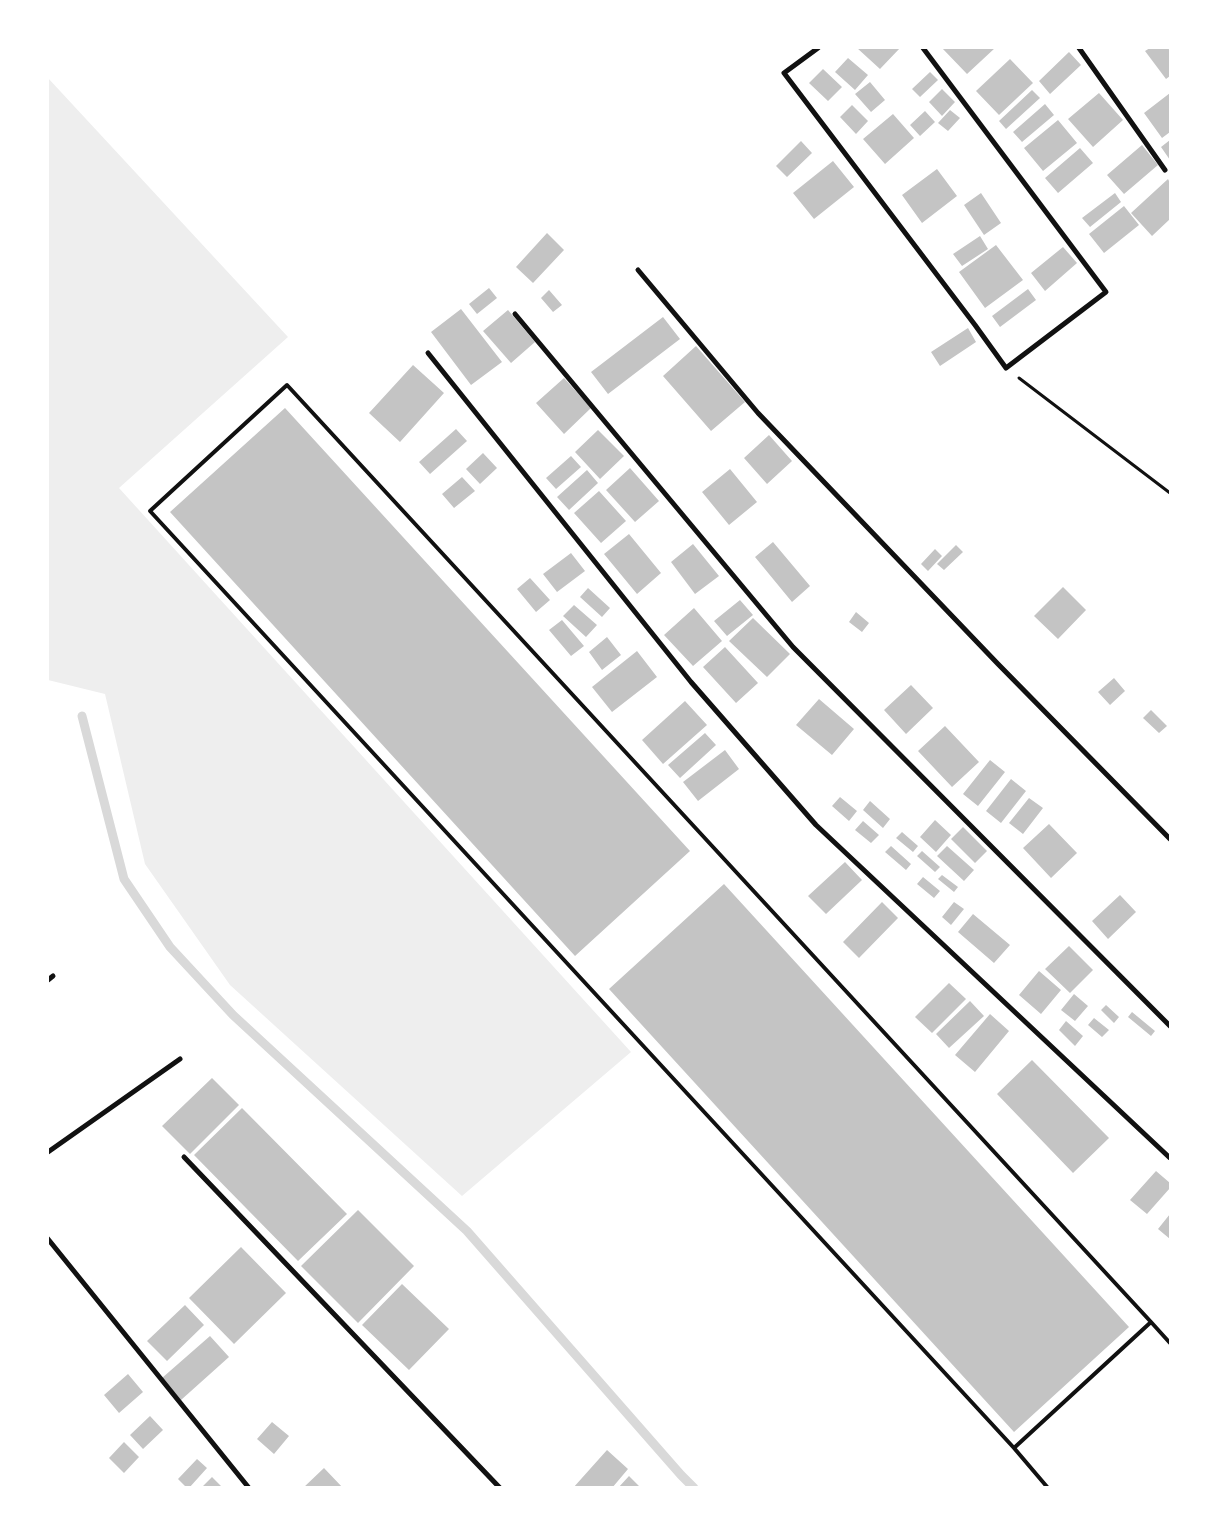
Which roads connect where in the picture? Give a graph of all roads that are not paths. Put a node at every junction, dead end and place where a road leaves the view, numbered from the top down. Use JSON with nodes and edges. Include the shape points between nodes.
{"nodes":[{"id":1,"x":818,"y":48,"type":"edge"},
{"id":2,"x":923,"y":48,"type":"edge"},
{"id":3,"x":1079,"y":48,"type":"edge"},
{"id":4,"x":1165,"y":170,"type":"dead end"},
{"id":5,"x":638,"y":270,"type":"dead end"},
{"id":6,"x":515,"y":314,"type":"dead end"},
{"id":7,"x":428,"y":353,"type":"dead end"},
{"id":8,"x":1170,"y":838,"type":"edge"},
{"id":9,"x":53,"y":976,"type":"dead end"},
{"id":10,"x":48,"y":980,"type":"edge"},
{"id":11,"x":1170,"y":1026,"type":"edge"},
{"id":12,"x":180,"y":1059,"type":"dead end"},
{"id":13,"x":48,"y":1152,"type":"edge"},
{"id":14,"x":184,"y":1157,"type":"dead end"},
{"id":15,"x":1170,"y":1158,"type":"edge"},
{"id":16,"x":48,"y":1239,"type":"edge"},
{"id":17,"x":1151,"y":1322,"type":"junction"},
{"id":18,"x":1170,"y":1343,"type":"edge"},
{"id":19,"x":1014,"y":1448,"type":"junction"},
{"id":20,"x":250,"y":1488,"type":"edge"},
{"id":21,"x":500,"y":1488,"type":"edge"},
{"id":22,"x":1048,"y":1488,"type":"edge"}],
"edges":[{"from":1,"to":2,"type":"street","via":[[784,74],[1006,368],[1106,292]]},
{"from":3,"to":4,"type":"street"},
{"from":5,"to":8,"type":"street","via":[[758,414]]},
{"from":6,"to":11,"type":"street","via":[[793,647]]},
{"from":7,"to":15,"type":"street","via":[[691,682],[816,825]]},
{"from":9,"to":10,"type":"street"},
{"from":12,"to":13,"type":"street"},
{"from":14,"to":21,"type":"street"},
{"from":16,"to":20,"type":"street"},
{"from":17,"to":18,"type":"lane"},
{"from":17,"to":19,"type":"lane"},
{"from":17,"to":19,"type":"lane","via":[[287,385],[150,511]]},
{"from":19,"to":22,"type":"lane"}]}
